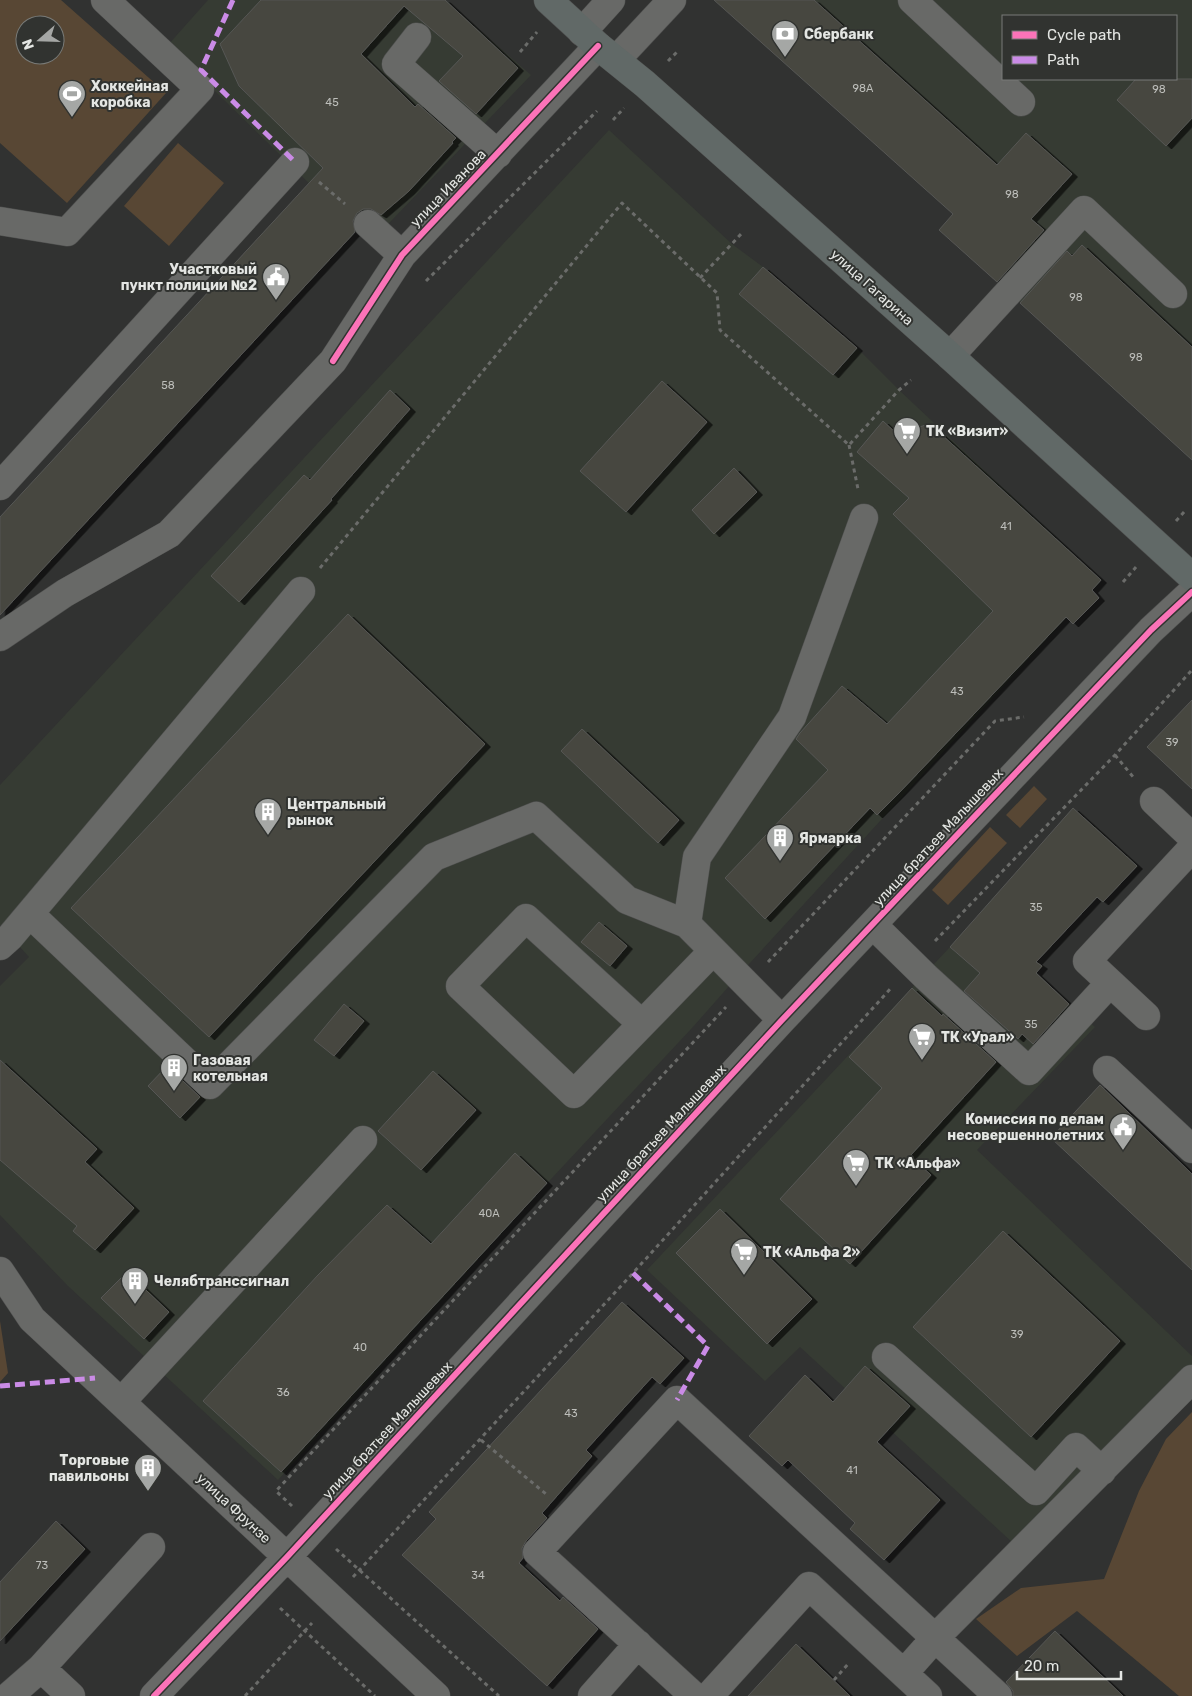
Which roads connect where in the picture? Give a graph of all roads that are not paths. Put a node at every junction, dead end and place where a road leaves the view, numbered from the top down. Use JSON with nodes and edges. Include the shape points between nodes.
{"nodes":[{"id":1,"x":105,"y":0,"type":"edge"},
{"id":2,"x":548,"y":0,"type":"edge"},
{"id":3,"x":611,"y":0,"type":"edge"},
{"id":4,"x":672,"y":0,"type":"edge"},
{"id":5,"x":912,"y":0,"type":"edge"},
{"id":6,"x":417,"y":37,"type":"dead end"},
{"id":7,"x":599,"y":46,"type":"junction"},
{"id":8,"x":1021,"y":102,"type":"dead end"},
{"id":9,"x":498,"y":154,"type":"junction"},
{"id":10,"x":295,"y":162,"type":"road end"},
{"id":11,"x":0,"y":221,"type":"edge"},
{"id":12,"x":368,"y":224,"type":"road end"},
{"id":13,"x":402,"y":255,"type":"junction"},
{"id":14,"x":1174,"y":294,"type":"dead end"},
{"id":15,"x":950,"y":356,"type":"junction"},
{"id":16,"x":0,"y":486,"type":"edge"},
{"id":17,"x":864,"y":518,"type":"road end"},
{"id":18,"x":1192,"y":577,"type":"edge"},
{"id":19,"x":301,"y":591,"type":"road end"},
{"id":20,"x":1192,"y":592,"type":"edge"},
{"id":21,"x":0,"y":638,"type":"edge"},
{"id":22,"x":1154,"y":801,"type":"dead end"},
{"id":23,"x":1192,"y":837,"type":"edge"},
{"id":24,"x":1192,"y":848,"type":"edge"},
{"id":25,"x":30,"y":914,"type":"junction"},
{"id":26,"x":687,"y":924,"type":"junction"},
{"id":27,"x":873,"y":925,"type":"junction"},
{"id":28,"x":0,"y":946,"type":"edge"},
{"id":29,"x":713,"y":951,"type":"junction"},
{"id":30,"x":1110,"y":984,"type":"junction"},
{"id":31,"x":1146,"y":1016,"type":"dead end"},
{"id":32,"x":782,"y":1020,"type":"junction"},
{"id":33,"x":642,"y":1024,"type":"junction"},
{"id":34,"x":1107,"y":1070,"type":"dead end"},
{"id":35,"x":363,"y":1140,"type":"dead end"},
{"id":36,"x":1192,"y":1149,"type":"edge"},
{"id":37,"x":0,"y":1271,"type":"edge"},
{"id":38,"x":886,"y":1357,"type":"dead end"},
{"id":39,"x":1192,"y":1379,"type":"edge"},
{"id":40,"x":121,"y":1402,"type":"junction"},
{"id":41,"x":1102,"y":1471,"type":"junction"},
{"id":42,"x":151,"y":1547,"type":"dead end"},
{"id":43,"x":287,"y":1557,"type":"junction"},
{"id":44,"x":935,"y":1638,"type":"junction"},
{"id":45,"x":638,"y":1644,"type":"junction"},
{"id":46,"x":41,"y":1668,"type":"junction"},
{"id":47,"x":904,"y":1673,"type":"junction"},
{"id":48,"x":9,"y":1696,"type":"edge"},
{"id":49,"x":71,"y":1696,"type":"edge"},
{"id":50,"x":154,"y":1696,"type":"edge"},
{"id":51,"x":436,"y":1696,"type":"edge"},
{"id":52,"x":592,"y":1696,"type":"edge"},
{"id":53,"x":694,"y":1696,"type":"edge"},
{"id":54,"x":708,"y":1696,"type":"edge"},
{"id":55,"x":928,"y":1696,"type":"edge"},
{"id":56,"x":998,"y":1696,"type":"edge"}],
"edges":[{"from":1,"to":11,"type":"street","via":[[200,88],[67,232]]},
{"from":2,"to":7,"type":"main road","name":"улица Гагарина"},
{"from":3,"to":7,"type":"street","name":"улица Иванова"},
{"from":4,"to":7,"type":"street","name":"улица Иванова"},
{"from":5,"to":8,"type":"street"},
{"from":6,"to":9,"type":"street","via":[[396,64]]},
{"from":7,"to":9,"type":"street","name":"улица Иванова"},
{"from":7,"to":15,"type":"main road","name":"улица Гагарина"},
{"from":9,"to":13,"type":"street","name":"улица Иванова"},
{"from":10,"to":16,"type":"street"},
{"from":12,"to":13,"type":"street"},
{"from":13,"to":21,"type":"street","name":"улица Иванова","via":[[333,361],[169,534],[65,593]]},
{"from":14,"to":15,"type":"street","via":[[1084,210]]},
{"from":15,"to":18,"type":"main road","name":"улица Гагарина"},
{"from":17,"to":26,"type":"street","via":[[792,717],[697,857]]},
{"from":19,"to":25,"type":"street"},
{"from":20,"to":27,"type":"street","name":"улица братьев Малышевых","via":[[1151,630]]},
{"from":22,"to":23,"type":"street"},
{"from":24,"to":30,"type":"street","via":[[1087,961]]},
{"from":25,"to":26,"type":"street","via":[[210,1085],[434,857],[536,816],[627,900]]},
{"from":25,"to":28,"type":"street"},
{"from":26,"to":29,"type":"street"},
{"from":27,"to":30,"type":"street","via":[[1028,1071]]},
{"from":27,"to":32,"type":"street","name":"улица братьев Малышевых"},
{"from":29,"to":32,"type":"street"},
{"from":29,"to":33,"type":"street"},
{"from":30,"to":31,"type":"street"},
{"from":32,"to":43,"type":"street","name":"улица братьев Малышевых"},
{"from":33,"to":33,"type":"street","via":[[574,1094],[460,986],[526,918]]},
{"from":34,"to":36,"type":"street"},
{"from":35,"to":40,"type":"street"},
{"from":37,"to":40,"type":"street","name":"улица Фрунзе","via":[[32,1319]]},
{"from":38,"to":41,"type":"street","via":[[1036,1491],[1076,1446]]},
{"from":39,"to":41,"type":"street"},
{"from":40,"to":43,"type":"street","name":"улица Фрунзе"},
{"from":41,"to":44,"type":"street"},
{"from":42,"to":46,"type":"street"},
{"from":43,"to":50,"type":"street","name":"улица братьев Малышевых"},
{"from":43,"to":51,"type":"street","name":"улица Фрунзе"},
{"from":44,"to":45,"type":"street","via":[[677,1400],[537,1552]]},
{"from":44,"to":47,"type":"street"},
{"from":44,"to":56,"type":"street"},
{"from":45,"to":52,"type":"street"},
{"from":45,"to":53,"type":"street"},
{"from":46,"to":48,"type":"street"},
{"from":46,"to":49,"type":"street"},
{"from":47,"to":54,"type":"street","via":[[809,1586]]},
{"from":47,"to":55,"type":"street"}]}
